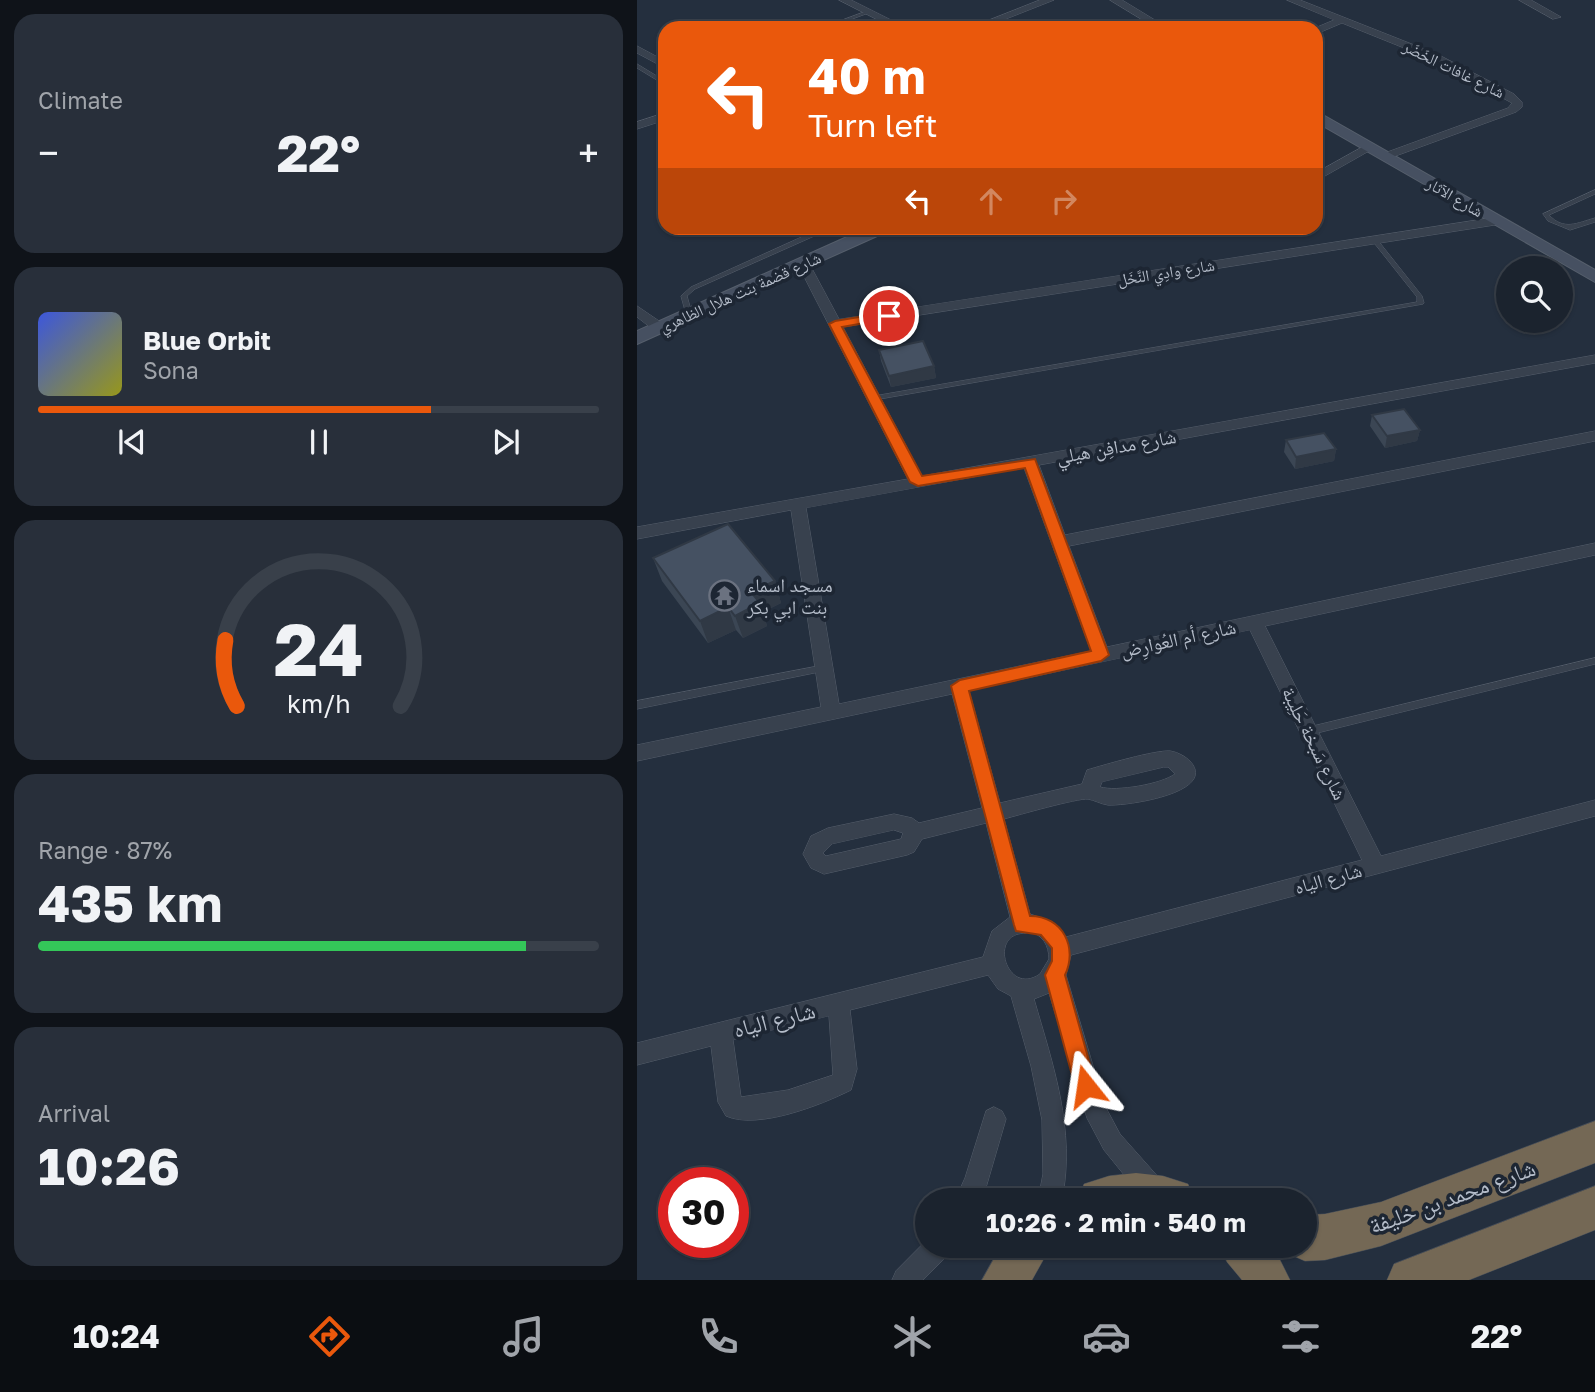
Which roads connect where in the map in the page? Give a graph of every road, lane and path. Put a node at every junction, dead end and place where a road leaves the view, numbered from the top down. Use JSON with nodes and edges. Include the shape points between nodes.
{"nodes":[{"id":1,"x":844,"y":0,"type":"edge"},
{"id":2,"x":1049,"y":0,"type":"edge"},
{"id":3,"x":1115,"y":0,"type":"edge"},
{"id":4,"x":1292,"y":0,"type":"edge"},
{"id":5,"x":1524,"y":0,"type":"edge"},
{"id":6,"x":1015,"y":4,"type":"dead end"},
{"id":7,"x":1025,"y":9,"type":"junction"},
{"id":8,"x":869,"y":12,"type":"junction"},
{"id":9,"x":1556,"y":17,"type":"dead end"},
{"id":10,"x":1342,"y":20,"type":"junction"},
{"id":11,"x":843,"y":21,"type":"edge"},
{"id":12,"x":888,"y":21,"type":"edge"},
{"id":13,"x":993,"y":21,"type":"edge"},
{"id":14,"x":1151,"y":21,"type":"edge"},
{"id":15,"x":1323,"y":28,"type":"edge"},
{"id":16,"x":637,"y":49,"type":"edge"},
{"id":17,"x":658,"y":61,"type":"edge"},
{"id":18,"x":637,"y":66,"type":"edge"},
{"id":19,"x":658,"y":79,"type":"edge"},
{"id":20,"x":658,"y":119,"type":"edge"},
{"id":21,"x":1323,"y":120,"type":"edge"},
{"id":22,"x":637,"y":127,"type":"edge"},
{"id":23,"x":1370,"y":147,"type":"junction"},
{"id":24,"x":1386,"y":156,"type":"junction"},
{"id":25,"x":1323,"y":174,"type":"edge"},
{"id":26,"x":1595,"y":192,"type":"edge"},
{"id":27,"x":1497,"y":220,"type":"junction"},
{"id":28,"x":1593,"y":224,"type":"edge"},
{"id":29,"x":810,"y":235,"type":"edge"},
{"id":30,"x":863,"y":235,"type":"edge"},
{"id":31,"x":1374,"y":239,"type":"junction"},
{"id":32,"x":803,"y":263,"type":"junction"},
{"id":33,"x":1595,"y":276,"type":"edge"},
{"id":34,"x":637,"y":310,"type":"edge"},
{"id":35,"x":689,"y":314,"type":"junction"},
{"id":36,"x":835,"y":324,"type":"junction"},
{"id":37,"x":660,"y":328,"type":"junction"},
{"id":38,"x":637,"y":338,"type":"edge"},
{"id":39,"x":1593,"y":362,"type":"edge"},
{"id":40,"x":874,"y":398,"type":"junction"},
{"id":41,"x":1595,"y":436,"type":"edge"},
{"id":42,"x":1030,"y":462,"type":"junction"},
{"id":43,"x":918,"y":482,"type":"junction"},
{"id":44,"x":798,"y":504,"type":"junction"},
{"id":45,"x":637,"y":533,"type":"edge"},
{"id":46,"x":1059,"y":542,"type":"junction"},
{"id":47,"x":1595,"y":549,"type":"edge"},
{"id":48,"x":1254,"y":621,"type":"junction"},
{"id":49,"x":1101,"y":655,"type":"junction"},
{"id":50,"x":1595,"y":661,"type":"edge"},
{"id":51,"x":824,"y":668,"type":"junction"},
{"id":52,"x":960,"y":686,"type":"junction"},
{"id":53,"x":637,"y":705,"type":"edge"},
{"id":54,"x":831,"y":713,"type":"junction"},
{"id":55,"x":1309,"y":731,"type":"junction"},
{"id":56,"x":637,"y":752,"type":"edge"},
{"id":57,"x":1091,"y":790,"type":"dead end"},
{"id":58,"x":1595,"y":808,"type":"edge"},
{"id":59,"x":994,"y":815,"type":"junction"},
{"id":60,"x":915,"y":832,"type":"dead end"},
{"id":61,"x":1375,"y":865,"type":"junction"},
{"id":62,"x":1023,"y":925,"type":"junction"},
{"id":63,"x":1062,"y":948,"type":"junction"},
{"id":64,"x":993,"y":964,"type":"junction"},
{"id":65,"x":1055,"y":975,"type":"junction"},
{"id":66,"x":1020,"y":988,"type":"junction"},
{"id":67,"x":838,"y":1002,"type":"junction"},
{"id":68,"x":721,"y":1032,"type":"junction"},
{"id":69,"x":637,"y":1054,"type":"edge"},
{"id":70,"x":995,"y":1119,"type":"dead end"},
{"id":71,"x":1595,"y":1142,"type":"edge"},
{"id":72,"x":973,"y":1188,"type":"edge"},
{"id":73,"x":1053,"y":1188,"type":"edge"},
{"id":74,"x":1155,"y":1188,"type":"edge"},
{"id":75,"x":1595,"y":1208,"type":"edge"},
{"id":76,"x":1317,"y":1237,"type":"edge"},
{"id":77,"x":927,"y":1258,"type":"edge"},
{"id":78,"x":1020,"y":1258,"type":"edge"},
{"id":79,"x":1254,"y":1258,"type":"edge"},
{"id":80,"x":905,"y":1280,"type":"edge"},
{"id":81,"x":1005,"y":1280,"type":"edge"},
{"id":82,"x":1267,"y":1280,"type":"edge"},
{"id":83,"x":1410,"y":1280,"type":"edge"}],
"edges":[{"from":1,"to":8,"type":"street"},
{"from":2,"to":7,"type":"street"},
{"from":3,"to":14,"type":"street"},
{"from":4,"to":10,"type":"street","name":"شارع غافات الخَضَر"},
{"from":5,"to":9,"type":"street"},
{"from":6,"to":7,"type":"street"},
{"from":7,"to":13,"type":"street"},
{"from":8,"to":11,"type":"lane"},
{"from":8,"to":12,"type":"street"},
{"from":10,"to":15,"type":"street"},
{"from":10,"to":24,"type":"street","name":"شارع غافات الخَضَر","via":[[1433,56],[1517,102],[1512,110]]},
{"from":16,"to":17,"type":"street"},
{"from":18,"to":19,"type":"lane"},
{"from":20,"to":22,"type":"street"},
{"from":21,"to":23,"type":"street","name":"شارع الآثار"},
{"from":23,"to":24,"type":"street","name":"شارع الآثار"},
{"from":23,"to":25,"type":"street"},
{"from":24,"to":27,"type":"street","name":"شارع الآثار"},
{"from":26,"to":28,"type":"lane","via":[[1546,214],[1570,229]]},
{"from":27,"to":31,"type":"street","name":"شارع وادِي النَّخَل"},
{"from":27,"to":33,"type":"street","name":"شارع الآثار"},
{"from":29,"to":35,"type":"lane","via":[[689,290],[684,296]]},
{"from":30,"to":32,"type":"street","name":"شارع قضمة بنت هلال الظاهري"},
{"from":31,"to":36,"type":"street","name":"شارع وادِي النَّخَل"},
{"from":31,"to":40,"type":"lane","via":[[1421,303]]},
{"from":32,"to":35,"type":"street","name":"شارع قضمة بنت هلال الظاهري"},
{"from":32,"to":36,"type":"street"},
{"from":34,"to":37,"type":"street"},
{"from":35,"to":37,"type":"street","name":"شارع قضمة بنت هلال الظاهري"},
{"from":36,"to":40,"type":"street"},
{"from":37,"to":38,"type":"street","name":"شارع قضمة بنت هلال الظاهري"},
{"from":39,"to":42,"type":"street","name":"شارع مدافِن هيلي"},
{"from":40,"to":43,"type":"street"},
{"from":41,"to":46,"type":"street"},
{"from":42,"to":43,"type":"street","name":"شارع مدافِن هيلي"},
{"from":42,"to":46,"type":"street"},
{"from":43,"to":44,"type":"street","name":"شارع مدافِن هيلي"},
{"from":44,"to":45,"type":"street","name":"شارع مدافِن هيلي"},
{"from":44,"to":51,"type":"street"},
{"from":46,"to":49,"type":"street"},
{"from":47,"to":48,"type":"street","name":"شارع أم العُوارِض"},
{"from":48,"to":49,"type":"street","name":"شارع أم العُوارِض"},
{"from":48,"to":55,"type":"street","name":"شارع سَبخة حَلِيبة"},
{"from":49,"to":52,"type":"street","name":"شارع أم العُوارِض"},
{"from":50,"to":55,"type":"lane"},
{"from":51,"to":53,"type":"lane"},
{"from":51,"to":54,"type":"street"},
{"from":52,"to":54,"type":"street","name":"شارع أم العُوارِض"},
{"from":52,"to":59,"type":"street"},
{"from":54,"to":56,"type":"street","name":"شارع أم العُوارِض"},
{"from":55,"to":61,"type":"street","name":"شارع سَبخة حَلِيبة"},
{"from":57,"to":59,"type":"street"},
{"from":58,"to":61,"type":"street","name":"شارع الياه"},
{"from":59,"to":60,"type":"street"},
{"from":59,"to":62,"type":"street"},
{"from":61,"to":63,"type":"street","name":"شارع الياه"},
{"from":62,"to":63,"type":"street","via":[[1048,929]]},
{"from":62,"to":64,"type":"street","via":[[999,939]]},
{"from":63,"to":65,"type":"street","via":[[1062,962]]},
{"from":64,"to":66,"type":"street","via":[[1003,980]]},
{"from":64,"to":67,"type":"street","name":"شارع الياه"},
{"from":65,"to":66,"type":"street","via":[[1039,986]]},
{"from":65,"to":74,"type":"street","via":[[1095,1111],[1119,1151]]},
{"from":66,"to":73,"type":"street","via":[[1049,1094]]},
{"from":67,"to":68,"type":"street","name":"شارع الياه"},
{"from":67,"to":68,"type":"street","via":[[846,1069],[843,1082],[748,1111],[734,1108],[730,1102]]},
{"from":68,"to":69,"type":"street","name":"شارع الياه"},
{"from":70,"to":72,"type":"street"},
{"from":71,"to":76,"type":"highway","name":"شارع محمد بن خليفة","via":[[1381,1224]]},
{"from":75,"to":83,"type":"highway"},
{"from":77,"to":80,"type":"street"},
{"from":78,"to":81,"type":"highway"},
{"from":79,"to":82,"type":"highway"}]}
